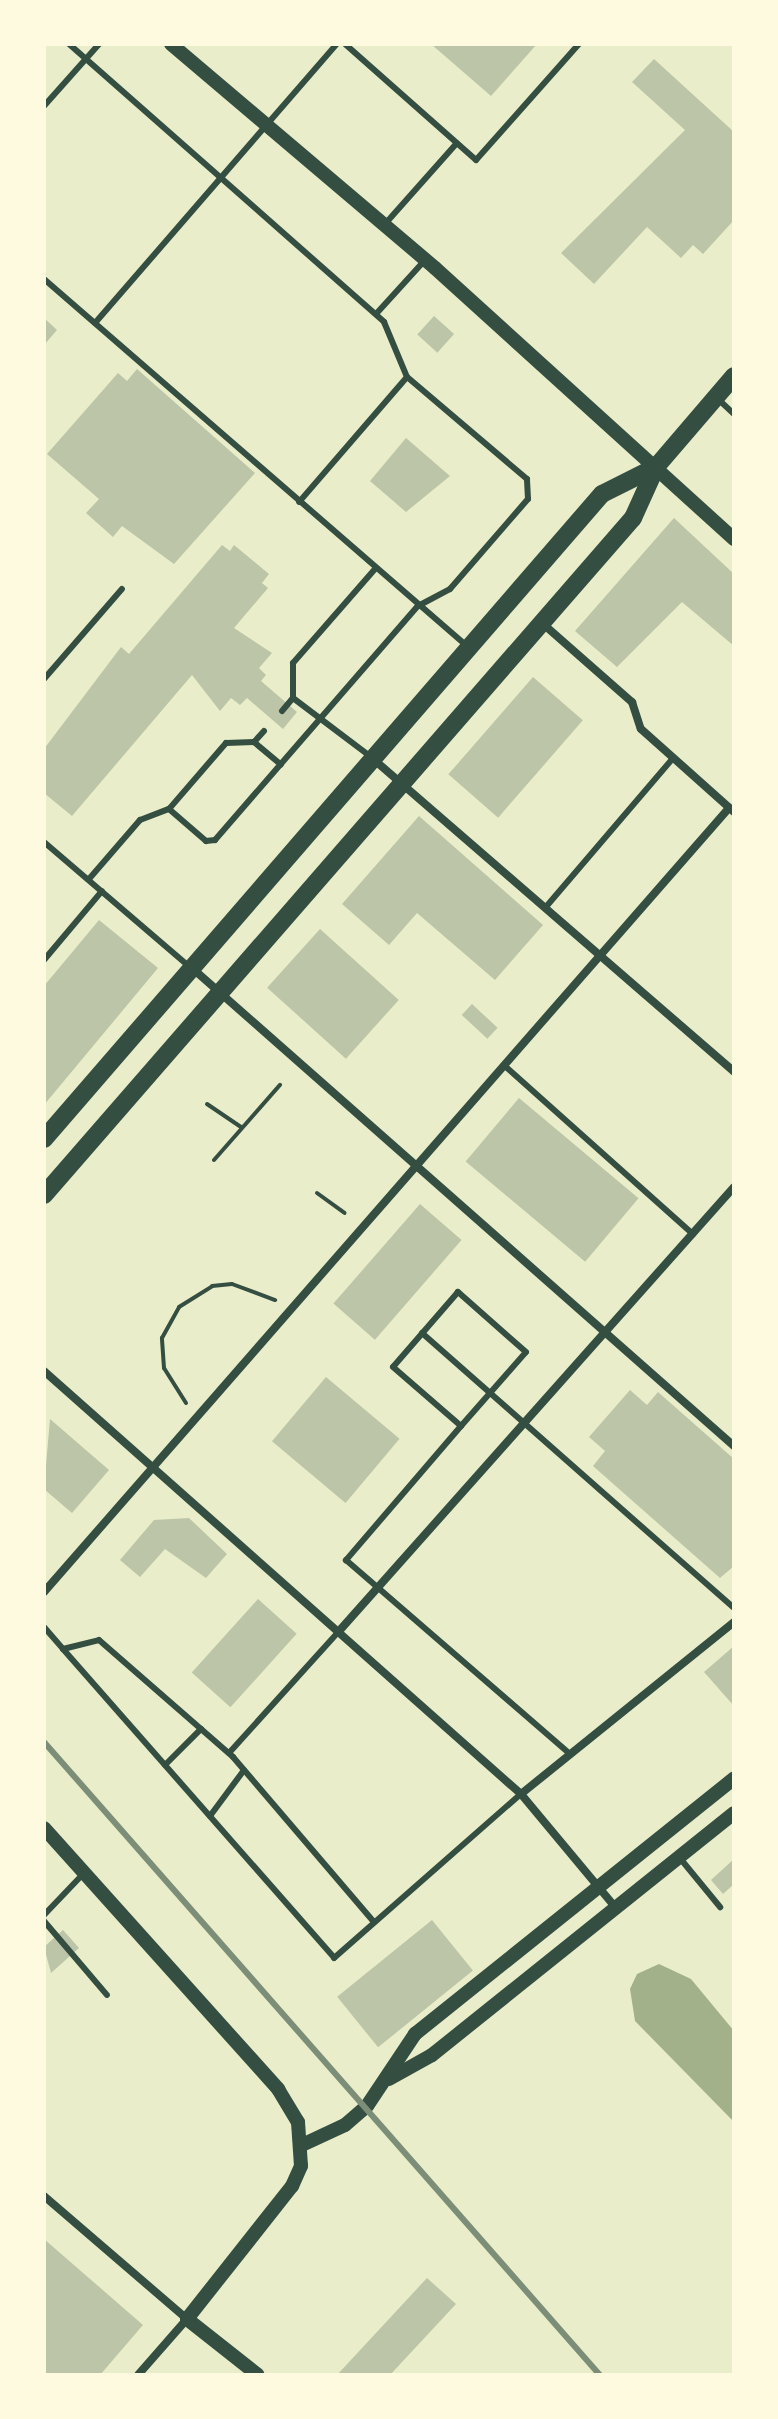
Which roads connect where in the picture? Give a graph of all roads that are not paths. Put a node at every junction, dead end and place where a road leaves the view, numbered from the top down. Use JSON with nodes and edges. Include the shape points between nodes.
{"nodes":[{"id":1,"x":69,"y":44,"type":"edge"},
{"id":2,"x":99,"y":44,"type":"edge"},
{"id":3,"x":171,"y":44,"type":"edge"},
{"id":4,"x":337,"y":44,"type":"edge"},
{"id":5,"x":345,"y":44,"type":"edge"},
{"id":6,"x":579,"y":44,"type":"edge"},
{"id":7,"x":86,"y":59,"type":"junction"},
{"id":8,"x":44,"y":106,"type":"edge"},
{"id":9,"x":267,"y":125,"type":"junction"},
{"id":10,"x":457,"y":143,"type":"junction"},
{"id":11,"x":221,"y":178,"type":"junction"},
{"id":12,"x":384,"y":225,"type":"junction"},
{"id":13,"x":425,"y":260,"type":"junction"},
{"id":14,"x":44,"y":279,"type":"edge"},
{"id":15,"x":376,"y":314,"type":"junction"},
{"id":16,"x":95,"y":323,"type":"junction"},
{"id":17,"x":734,"y":376,"type":"edge"},
{"id":18,"x":407,"y":377,"type":"junction"},
{"id":19,"x":716,"y":397,"type":"junction"},
{"id":20,"x":734,"y":414,"type":"edge"},
{"id":21,"x":656,"y":467,"type":"junction"},
{"id":22,"x":299,"y":502,"type":"junction"},
{"id":23,"x":734,"y":539,"type":"edge"},
{"id":24,"x":375,"y":569,"type":"junction"},
{"id":25,"x":122,"y":589,"type":"dead end"},
{"id":26,"x":418,"y":606,"type":"junction"},
{"id":27,"x":542,"y":623,"type":"junction"},
{"id":28,"x":467,"y":646,"type":"junction"},
{"id":29,"x":44,"y":679,"type":"edge"},
{"id":30,"x":293,"y":698,"type":"junction"},
{"id":31,"x":282,"y":711,"type":"dead end"},
{"id":32,"x":319,"y":721,"type":"junction"},
{"id":33,"x":264,"y":731,"type":"dead end"},
{"id":34,"x":254,"y":742,"type":"junction"},
{"id":35,"x":371,"y":757,"type":"junction"},
{"id":36,"x":673,"y":758,"type":"junction"},
{"id":37,"x":281,"y":765,"type":"junction"},
{"id":38,"x":403,"y":785,"type":"junction"},
{"id":39,"x":169,"y":809,"type":"junction"},
{"id":40,"x":732,"y":810,"type":"edge"},
{"id":41,"x":44,"y":842,"type":"edge"},
{"id":42,"x":89,"y":879,"type":"junction"},
{"id":43,"x":102,"y":891,"type":"junction"},
{"id":44,"x":545,"y":908,"type":"junction"},
{"id":45,"x":601,"y":956,"type":"junction"},
{"id":46,"x":44,"y":960,"type":"edge"},
{"id":47,"x":190,"y":967,"type":"junction"},
{"id":48,"x":223,"y":997,"type":"junction"},
{"id":49,"x":506,"y":1067,"type":"junction"},
{"id":50,"x":734,"y":1072,"type":"edge"},
{"id":51,"x":44,"y":1139,"type":"edge"},
{"id":52,"x":416,"y":1170,"type":"junction"},
{"id":53,"x":734,"y":1187,"type":"edge"},
{"id":54,"x":45,"y":1191,"type":"edge"},
{"id":55,"x":693,"y":1234,"type":"junction"},
{"id":56,"x":605,"y":1331,"type":"junction"},
{"id":57,"x":422,"y":1333,"type":"junction"},
{"id":58,"x":44,"y":1371,"type":"edge"},
{"id":59,"x":490,"y":1393,"type":"junction"},
{"id":60,"x":523,"y":1423,"type":"junction"},
{"id":61,"x":461,"y":1426,"type":"junction"},
{"id":62,"x":734,"y":1446,"type":"edge"},
{"id":63,"x":155,"y":1465,"type":"junction"},
{"id":64,"x":377,"y":1589,"type":"junction"},
{"id":65,"x":44,"y":1592,"type":"edge"},
{"id":66,"x":734,"y":1608,"type":"edge"},
{"id":67,"x":734,"y":1622,"type":"edge"},
{"id":68,"x":44,"y":1627,"type":"edge"},
{"id":69,"x":340,"y":1630,"type":"junction"},
{"id":70,"x":63,"y":1649,"type":"junction"},
{"id":71,"x":201,"y":1729,"type":"junction"},
{"id":72,"x":229,"y":1753,"type":"junction"},
{"id":73,"x":570,"y":1754,"type":"junction"},
{"id":74,"x":165,"y":1765,"type":"junction"},
{"id":75,"x":244,"y":1770,"type":"junction"},
{"id":76,"x":734,"y":1778,"type":"edge"},
{"id":77,"x":521,"y":1794,"type":"junction"},
{"id":78,"x":734,"y":1813,"type":"edge"},
{"id":79,"x":210,"y":1816,"type":"junction"},
{"id":80,"x":44,"y":1828,"type":"edge"},
{"id":81,"x":679,"y":1857,"type":"junction"},
{"id":82,"x":85,"y":1873,"type":"junction"},
{"id":83,"x":601,"y":1889,"type":"junction"},
{"id":84,"x":720,"y":1907,"type":"dead end"},
{"id":85,"x":616,"y":1908,"type":"junction"},
{"id":86,"x":44,"y":1915,"type":"edge"},
{"id":87,"x":44,"y":1921,"type":"edge"},
{"id":88,"x":374,"y":1922,"type":"junction"},
{"id":89,"x":107,"y":1995,"type":"dead end"},
{"id":90,"x":388,"y":2079,"type":"junction"},
{"id":91,"x":302,"y":2145,"type":"junction"},
{"id":92,"x":44,"y":2196,"type":"edge"},
{"id":93,"x":187,"y":2319,"type":"junction"},
{"id":94,"x":138,"y":2375,"type":"edge"},
{"id":95,"x":258,"y":2375,"type":"edge"}],
"edges":[{"from":1,"to":7,"type":"lane"},
{"from":2,"to":7,"type":"lane"},
{"from":3,"to":9,"type":"street"},
{"from":4,"to":9,"type":"lane"},
{"from":5,"to":10,"type":"lane"},
{"from":6,"to":10,"type":"lane","via":[[476,160]]},
{"from":7,"to":8,"type":"lane"},
{"from":7,"to":11,"type":"lane"},
{"from":9,"to":11,"type":"lane"},
{"from":9,"to":12,"type":"street"},
{"from":10,"to":12,"type":"lane"},
{"from":11,"to":15,"type":"lane"},
{"from":11,"to":16,"type":"lane"},
{"from":12,"to":13,"type":"street"},
{"from":13,"to":15,"type":"lane"},
{"from":13,"to":21,"type":"street"},
{"from":14,"to":16,"type":"lane"},
{"from":15,"to":18,"type":"lane"},
{"from":16,"to":22,"type":"lane"},
{"from":17,"to":19,"type":"main road"},
{"from":18,"to":22,"type":"lane"},
{"from":18,"to":26,"type":"lane","via":[[527,479],[528,499],[450,589]]},
{"from":19,"to":20,"type":"lane"},
{"from":19,"to":21,"type":"main road"},
{"from":21,"to":23,"type":"street"},
{"from":21,"to":27,"type":"main road","via":[[641,507]]},
{"from":21,"to":28,"type":"main road","via":[[602,494]]},
{"from":22,"to":24,"type":"lane"},
{"from":24,"to":26,"type":"lane"},
{"from":24,"to":30,"type":"lane","via":[[293,663]]},
{"from":25,"to":29,"type":"lane"},
{"from":26,"to":28,"type":"lane"},
{"from":26,"to":32,"type":"lane"},
{"from":27,"to":36,"type":"street","via":[[632,702],[641,729]]},
{"from":27,"to":38,"type":"main road"},
{"from":28,"to":35,"type":"main road"},
{"from":30,"to":31,"type":"lane"},
{"from":30,"to":32,"type":"lane"},
{"from":32,"to":35,"type":"lane"},
{"from":32,"to":37,"type":"lane"},
{"from":33,"to":34,"type":"lane"},
{"from":34,"to":37,"type":"lane"},
{"from":34,"to":39,"type":"lane","via":[[226,743]]},
{"from":35,"to":38,"type":"street"},
{"from":35,"to":47,"type":"main road"},
{"from":36,"to":40,"type":"street"},
{"from":36,"to":44,"type":"lane"},
{"from":37,"to":39,"type":"lane","via":[[215,840],[206,841]]},
{"from":38,"to":44,"type":"street"},
{"from":38,"to":48,"type":"main road"},
{"from":39,"to":42,"type":"lane","via":[[140,820]]},
{"from":40,"to":45,"type":"street"},
{"from":41,"to":42,"type":"lane"},
{"from":42,"to":43,"type":"lane"},
{"from":43,"to":46,"type":"lane"},
{"from":43,"to":47,"type":"lane"},
{"from":44,"to":45,"type":"street"},
{"from":45,"to":49,"type":"street"},
{"from":45,"to":50,"type":"street"},
{"from":47,"to":48,"type":"street"},
{"from":47,"to":51,"type":"main road"},
{"from":48,"to":52,"type":"street"},
{"from":48,"to":54,"type":"main road"},
{"from":49,"to":52,"type":"street"},
{"from":49,"to":55,"type":"lane"},
{"from":52,"to":56,"type":"street"},
{"from":52,"to":63,"type":"street"},
{"from":53,"to":55,"type":"street"},
{"from":55,"to":56,"type":"street"},
{"from":56,"to":60,"type":"street"},
{"from":56,"to":62,"type":"street"},
{"from":57,"to":59,"type":"lane"},
{"from":57,"to":59,"type":"lane","via":[[458,1292],[481,1312],[526,1352]]},
{"from":57,"to":61,"type":"lane","via":[[393,1367]]},
{"from":58,"to":63,"type":"street"},
{"from":59,"to":60,"type":"lane"},
{"from":59,"to":61,"type":"lane"},
{"from":60,"to":64,"type":"street"},
{"from":60,"to":66,"type":"lane"},
{"from":61,"to":64,"type":"lane","via":[[346,1560]]},
{"from":63,"to":65,"type":"street"},
{"from":63,"to":69,"type":"street"},
{"from":64,"to":69,"type":"street"},
{"from":64,"to":73,"type":"lane"},
{"from":67,"to":73,"type":"street"},
{"from":68,"to":70,"type":"lane"},
{"from":69,"to":72,"type":"lane"},
{"from":69,"to":77,"type":"street"},
{"from":70,"to":71,"type":"lane","via":[[99,1640]]},
{"from":70,"to":74,"type":"lane"},
{"from":71,"to":72,"type":"lane"},
{"from":71,"to":74,"type":"lane"},
{"from":72,"to":75,"type":"lane"},
{"from":73,"to":77,"type":"street"},
{"from":74,"to":79,"type":"lane"},
{"from":75,"to":79,"type":"lane"},
{"from":75,"to":88,"type":"lane"},
{"from":76,"to":83,"type":"street"},
{"from":77,"to":83,"type":"street"},
{"from":77,"to":88,"type":"lane"},
{"from":78,"to":81,"type":"street"},
{"from":79,"to":88,"type":"lane","via":[[334,1958]]},
{"from":80,"to":82,"type":"street"},
{"from":81,"to":84,"type":"lane"},
{"from":81,"to":85,"type":"street"},
{"from":82,"to":86,"type":"lane"},
{"from":82,"to":91,"type":"street","via":[[278,2089],[298,2122]]},
{"from":83,"to":85,"type":"street"},
{"from":83,"to":90,"type":"street","via":[[415,2034]]},
{"from":85,"to":90,"type":"street","via":[[432,2055]]},
{"from":87,"to":89,"type":"lane"},
{"from":90,"to":91,"type":"street","via":[[345,2125]]},
{"from":91,"to":93,"type":"street","via":[[292,2186]]},
{"from":92,"to":93,"type":"street"},
{"from":93,"to":94,"type":"street"},
{"from":93,"to":95,"type":"street"}]}
